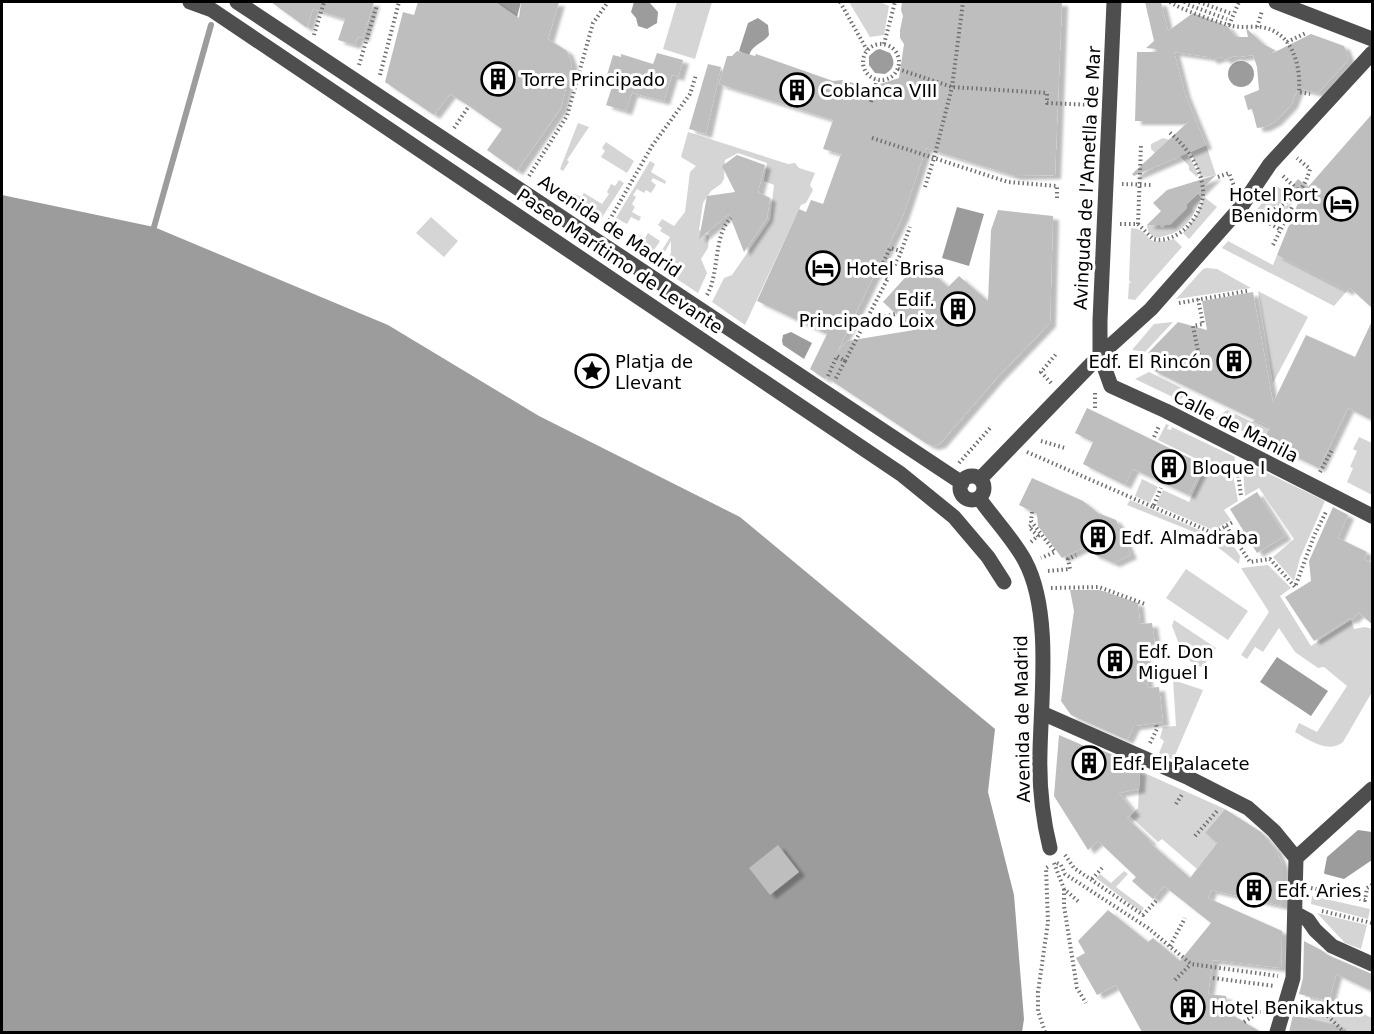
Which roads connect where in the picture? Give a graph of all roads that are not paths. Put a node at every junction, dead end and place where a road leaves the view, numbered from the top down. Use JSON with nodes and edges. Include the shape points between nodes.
{"nodes":[{"id":1,"x":190,"y":2,"type":"edge"},
{"id":2,"x":237,"y":2,"type":"edge"},
{"id":3,"x":1114,"y":2,"type":"edge"},
{"id":4,"x":1276,"y":2,"type":"edge"},
{"id":5,"x":1372,"y":39,"type":"edge"},
{"id":6,"x":1372,"y":53,"type":"edge"},
{"id":7,"x":1100,"y":355,"type":"junction"},
{"id":8,"x":980,"y":479,"type":"junction"},
{"id":9,"x":962,"y":483,"type":"junction"},
{"id":10,"x":979,"y":498,"type":"junction"},
{"id":11,"x":1372,"y":516,"type":"edge"},
{"id":12,"x":1004,"y":582,"type":"dead end"},
{"id":13,"x":1042,"y":713,"type":"junction"},
{"id":14,"x":1372,"y":789,"type":"edge"},
{"id":15,"x":1056,"y":854,"type":"road end"},
{"id":16,"x":1296,"y":858,"type":"junction"},
{"id":17,"x":1295,"y":913,"type":"junction"},
{"id":18,"x":1372,"y":964,"type":"edge"},
{"id":19,"x":1277,"y":1032,"type":"edge"}],
"edges":[{"from":1,"to":12,"type":"street","name":"Paseo Marítimo de Levante","via":[[212,10],[901,474],[954,518]]},
{"from":2,"to":9,"type":"street","name":"Avenida de Madrid"},
{"from":3,"to":7,"type":"street","name":"Avinguda de l'Ametlla de Mar"},
{"from":4,"to":5,"type":"street"},
{"from":6,"to":7,"type":"street","via":[[1270,164],[1234,216],[1151,309]]},
{"from":7,"to":8,"type":"street"},
{"from":7,"to":11,"type":"street","name":"Calle de Manila","via":[[1111,386]]},
{"from":8,"to":9,"type":"street","via":[[967,477]]},
{"from":8,"to":10,"type":"street","via":[[984,489]]},
{"from":9,"to":10,"type":"street","via":[[963,496],[969,500]]},
{"from":10,"to":13,"type":"street","name":"Avenida de Madrid","via":[[1025,560],[1036,588],[1044,648]]},
{"from":13,"to":15,"type":"street","name":"Avenida de Madrid","via":[[1041,804]]},
{"from":13,"to":16,"type":"street","via":[[1248,808]]},
{"from":14,"to":16,"type":"street"},
{"from":16,"to":17,"type":"street"},
{"from":17,"to":18,"type":"street","via":[[1308,920],[1332,946]]},
{"from":17,"to":19,"type":"street","via":[[1292,983]]}]}
